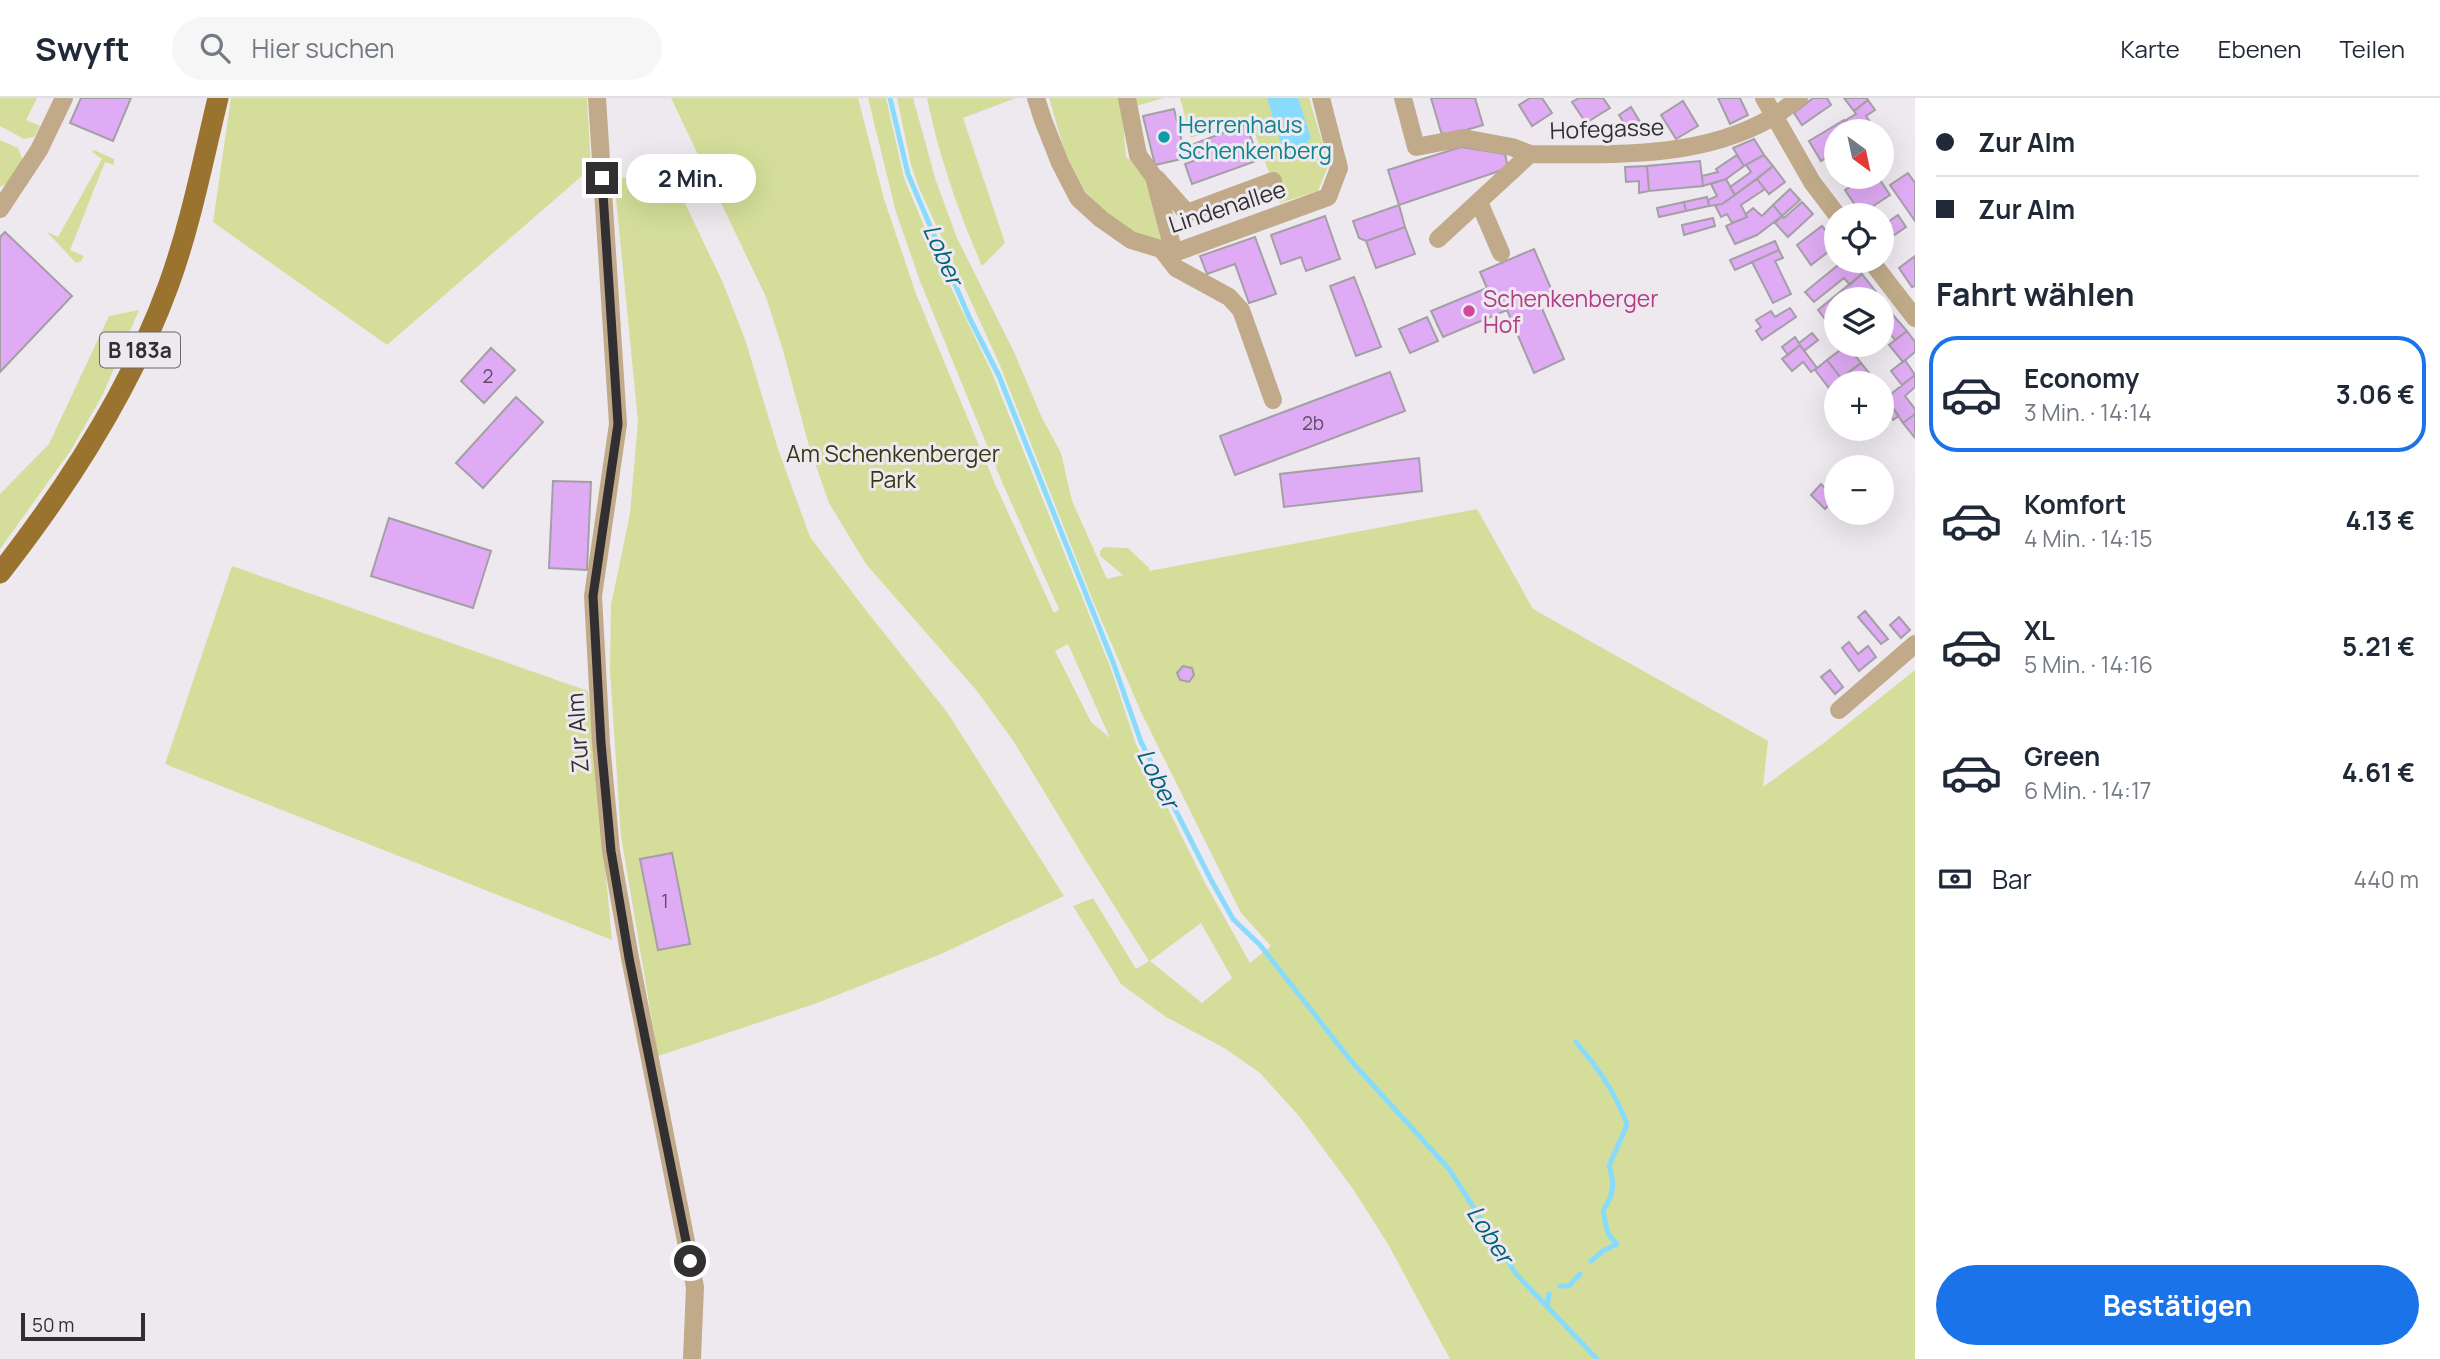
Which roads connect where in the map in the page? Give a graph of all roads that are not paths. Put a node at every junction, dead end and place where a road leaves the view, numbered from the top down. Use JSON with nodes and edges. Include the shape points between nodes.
{"nodes":[{"id":1,"x":64,"y":98,"type":"edge"},
{"id":2,"x":218,"y":98,"type":"edge"},
{"id":3,"x":597,"y":98,"type":"edge"},
{"id":4,"x":1036,"y":98,"type":"edge"},
{"id":5,"x":1127,"y":98,"type":"edge"},
{"id":6,"x":1321,"y":98,"type":"edge"},
{"id":7,"x":1402,"y":98,"type":"edge"},
{"id":8,"x":1764,"y":98,"type":"edge"},
{"id":9,"x":1799,"y":98,"type":"edge"},
{"id":10,"x":1773,"y":117,"type":"junction"},
{"id":11,"x":1530,"y":154,"type":"junction"},
{"id":12,"x":1154,"y":177,"type":"junction"},
{"id":13,"x":1273,"y":181,"type":"dead end"},
{"id":14,"x":1479,"y":202,"type":"junction"},
{"id":15,"x":1828,"y":203,"type":"edge"},
{"id":16,"x":0,"y":208,"type":"edge"},
{"id":17,"x":1438,"y":239,"type":"dead end"},
{"id":18,"x":1168,"y":252,"type":"junction"},
{"id":19,"x":1501,"y":253,"type":"dead end"},
{"id":20,"x":1880,"y":273,"type":"edge"},
{"id":21,"x":1915,"y":318,"type":"edge"},
{"id":22,"x":1273,"y":400,"type":"dead end"},
{"id":23,"x":0,"y":573,"type":"edge"},
{"id":24,"x":1915,"y":644,"type":"edge"},
{"id":25,"x":1839,"y":710,"type":"dead end"},
{"id":26,"x":692,"y":1359,"type":"edge"}],
"edges":[{"from":1,"to":16,"type":"street","via":[[39,150]]},
{"from":2,"to":23,"type":"main road","number":"B 183a","via":[[191,213],[169,285],[145,340],[107,419]]},
{"from":3,"to":26,"type":"street","name":"Zur Alm","via":[[618,424],[593,596],[601,743],[611,851],[629,958],[695,1287]]},
{"from":4,"to":18,"type":"street","name":"Lindenallee","via":[[1078,198],[1130,240]]},
{"from":5,"to":12,"type":"street","via":[[1138,155]]},
{"from":6,"to":18,"type":"street","name":"Lindenallee","via":[[1339,168],[1328,197]]},
{"from":7,"to":11,"type":"street","via":[[1416,147],[1463,138]]},
{"from":8,"to":10,"type":"street"},
{"from":9,"to":10,"type":"street","name":"Hofegasse"},
{"from":10,"to":11,"type":"street","name":"Hofegasse","via":[[1723,139],[1681,150]]},
{"from":10,"to":15,"type":"street"},
{"from":11,"to":14,"type":"street","name":"Hofegasse"},
{"from":12,"to":13,"type":"street","via":[[1187,213]]},
{"from":12,"to":18,"type":"street"},
{"from":14,"to":17,"type":"street","name":"Hofegasse"},
{"from":14,"to":19,"type":"street"},
{"from":18,"to":22,"type":"street","via":[[1176,268],[1229,297],[1241,310]]},
{"from":20,"to":21,"type":"street"},
{"from":24,"to":25,"type":"street"}]}
